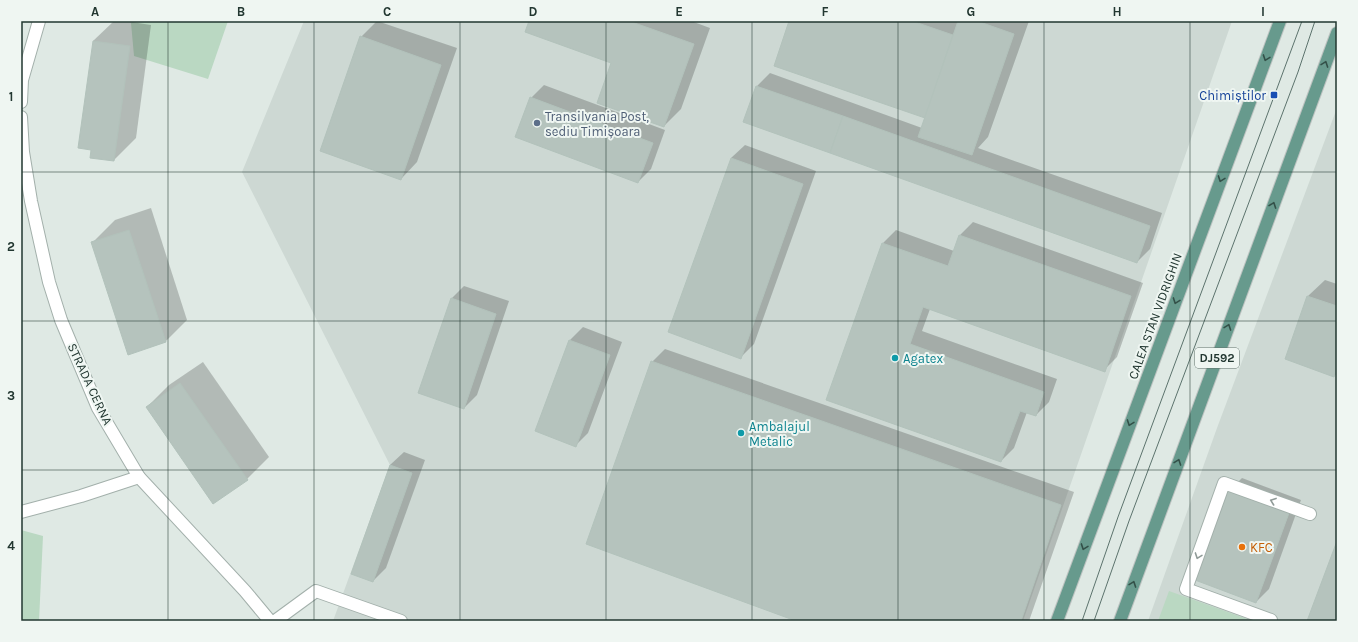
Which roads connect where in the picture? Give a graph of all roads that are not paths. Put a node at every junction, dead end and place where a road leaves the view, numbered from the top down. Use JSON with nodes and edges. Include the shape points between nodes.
{"nodes":[{"id":1,"x":39,"y":21,"type":"edge"},
{"id":2,"x":1280,"y":21,"type":"edge"},
{"id":3,"x":1337,"y":33,"type":"edge"},
{"id":4,"x":21,"y":102,"type":"edge"},
{"id":5,"x":21,"y":117,"type":"edge"},
{"id":6,"x":22,"y":152,"type":"edge"},
{"id":7,"x":139,"y":477,"type":"junction"},
{"id":8,"x":21,"y":512,"type":"edge"},
{"id":9,"x":1310,"y":514,"type":"dead end"},
{"id":10,"x":1271,"y":620,"type":"edge"},
{"id":11,"x":270,"y":621,"type":"edge"},
{"id":12,"x":275,"y":621,"type":"edge"},
{"id":13,"x":401,"y":621,"type":"edge"},
{"id":14,"x":1057,"y":621,"type":"edge"},
{"id":15,"x":1120,"y":621,"type":"edge"}],
"edges":[{"from":1,"to":4,"type":"street","via":[[22,80]]},
{"from":2,"to":14,"type":"main road","name":"CALEA STAN VIDRIGHIN","one_way":true},
{"from":15,"to":3,"type":"main road","number":"DJ592","one_way":true},
{"from":5,"to":6,"type":"street","name":"STRADA CERNA"},
{"from":6,"to":7,"type":"street","name":"STRADA CERNA","via":[[38,237],[61,320],[98,408]]},
{"from":7,"to":8,"type":"street"},
{"from":7,"to":11,"type":"street","name":"STRADA CERNA"},
{"from":9,"to":10,"type":"street","one_way":true,"via":[[1224,483],[1216,504],[1186,589]]},
{"from":12,"to":13,"type":"street","via":[[316,591]]}]}
